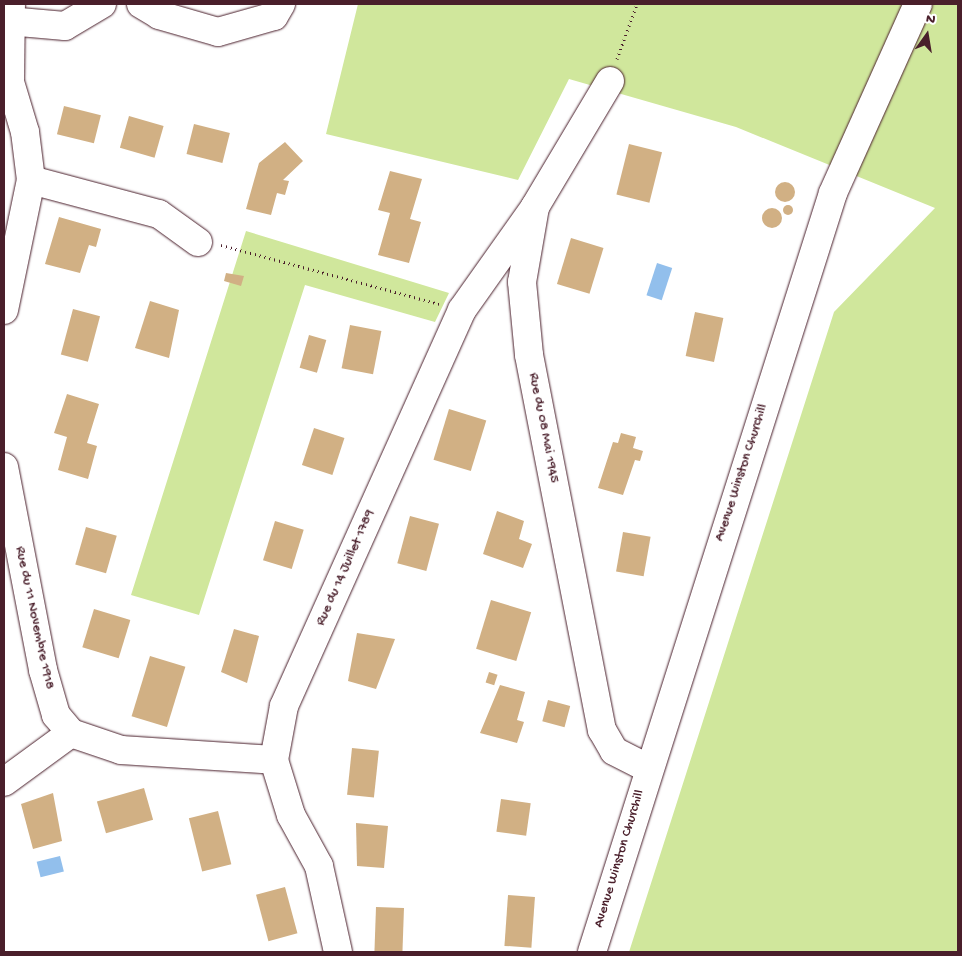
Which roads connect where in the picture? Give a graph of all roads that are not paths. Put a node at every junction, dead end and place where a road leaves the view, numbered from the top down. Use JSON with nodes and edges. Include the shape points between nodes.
{"nodes":[{"id":1,"x":102,"y":4,"type":"edge"},
{"id":2,"x":141,"y":4,"type":"edge"},
{"id":3,"x":281,"y":4,"type":"edge"},
{"id":4,"x":918,"y":4,"type":"edge"},
{"id":5,"x":10,"y":13,"type":"edge"},
{"id":6,"x":610,"y":81,"type":"road end"},
{"id":7,"x":31,"y":180,"type":"junction"},
{"id":8,"x":535,"y":207,"type":"junction"},
{"id":9,"x":11,"y":236,"type":"edge"},
{"id":10,"x":198,"y":242,"type":"road end"},
{"id":11,"x":4,"y":310,"type":"edge"},
{"id":12,"x":4,"y":467,"type":"edge"},
{"id":13,"x":71,"y":733,"type":"junction"},
{"id":14,"x":274,"y":760,"type":"junction"},
{"id":15,"x":648,"y":768,"type":"junction"},
{"id":16,"x":4,"y":782,"type":"edge"},
{"id":17,"x":338,"y":952,"type":"edge"},
{"id":18,"x":592,"y":952,"type":"edge"}],
"edges":[{"from":1,"to":5,"type":"street","via":[[65,26]]},
{"from":2,"to":3,"type":"street","via":[[159,15],[218,32],[274,16]]},
{"from":4,"to":15,"type":"street","name":"Avenue Winston Churchill","via":[[833,193]]},
{"from":5,"to":7,"type":"street","via":[[10,82],[25,132]]},
{"from":6,"to":8,"type":"street","name":"Rue du 08 Mai 1945"},
{"from":7,"to":9,"type":"street"},
{"from":7,"to":10,"type":"street","via":[[159,214]]},
{"from":8,"to":14,"type":"street","name":"Rue du 14 Juillet 1789","via":[[462,310],[284,706]]},
{"from":8,"to":15,"type":"street","name":"Rue du 08 Mai 1945","via":[[522,282],[529,355],[602,730],[614,751]]},
{"from":9,"to":11,"type":"street"},
{"from":12,"to":13,"type":"street","name":"Rue du 11 Novembre 1918","via":[[43,670],[56,715]]},
{"from":13,"to":14,"type":"street","via":[[121,750]]},
{"from":13,"to":16,"type":"street"},
{"from":14,"to":17,"type":"street","name":"Rue du 14 Juillet 1789","via":[[291,815],[320,866]]},
{"from":15,"to":18,"type":"street","name":"Avenue Winston Churchill"}]}
